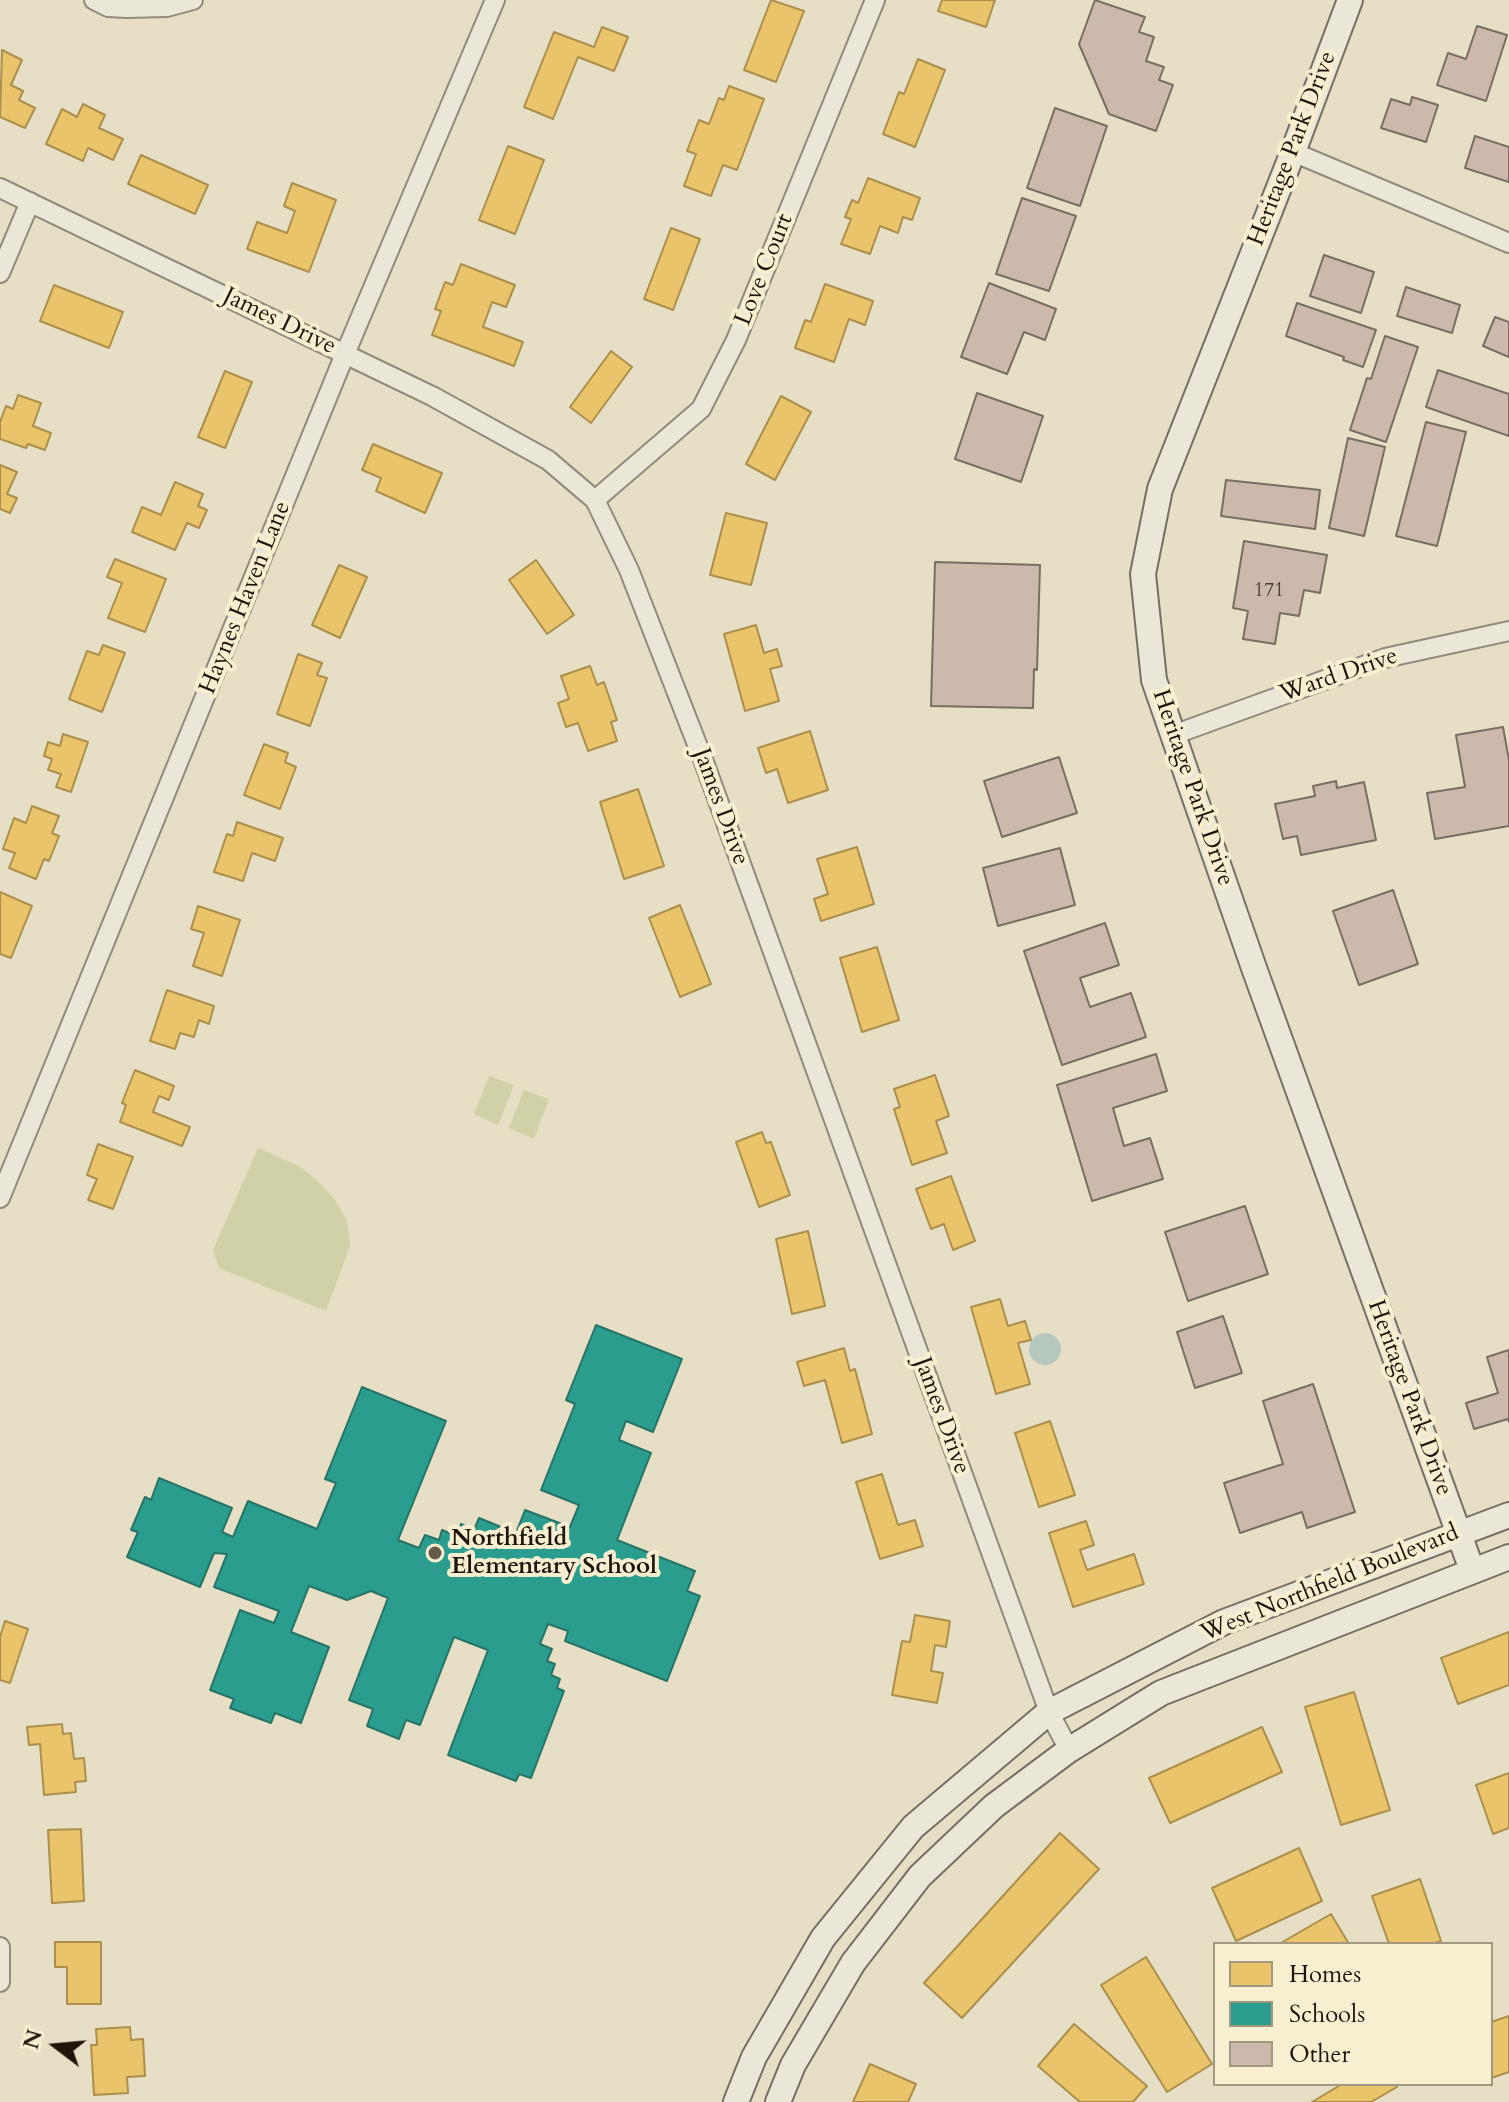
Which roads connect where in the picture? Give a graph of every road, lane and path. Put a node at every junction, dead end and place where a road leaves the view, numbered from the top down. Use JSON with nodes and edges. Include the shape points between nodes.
{"nodes":[{"id":1,"x":94,"y":0,"type":"edge"},
{"id":2,"x":193,"y":0,"type":"edge"},
{"id":3,"x":495,"y":0,"type":"edge"},
{"id":4,"x":875,"y":0,"type":"edge"},
{"id":5,"x":1350,"y":0,"type":"edge"},
{"id":6,"x":1293,"y":152,"type":"junction"},
{"id":7,"x":0,"y":188,"type":"edge"},
{"id":8,"x":30,"y":202,"type":"junction"},
{"id":9,"x":1509,"y":243,"type":"edge"},
{"id":10,"x":0,"y":273,"type":"edge"},
{"id":11,"x":345,"y":354,"type":"junction"},
{"id":12,"x":595,"y":500,"type":"junction"},
{"id":13,"x":1509,"y":631,"type":"edge"},
{"id":14,"x":1173,"y":735,"type":"junction"},
{"id":15,"x":0,"y":1198,"type":"edge"},
{"id":16,"x":1509,"y":1515,"type":"edge"},
{"id":17,"x":1458,"y":1533,"type":"junction"},
{"id":18,"x":1509,"y":1557,"type":"edge"},
{"id":19,"x":1472,"y":1570,"type":"junction"},
{"id":20,"x":1049,"y":1712,"type":"junction"},
{"id":21,"x":1069,"y":1750,"type":"junction"},
{"id":22,"x":0,"y":1947,"type":"edge"},
{"id":23,"x":0,"y":1982,"type":"edge"},
{"id":24,"x":736,"y":2102,"type":"edge"},
{"id":25,"x":778,"y":2102,"type":"edge"}],
"edges":[{"from":1,"to":2,"type":"street","via":[[127,8]]},
{"from":3,"to":11,"type":"street","name":"Haynes Haven Lane"},
{"from":4,"to":12,"type":"street","name":"Love Court","via":[[736,340],[701,409]]},
{"from":5,"to":6,"type":"main road","name":"Heritage Park Drive"},
{"from":6,"to":9,"type":"street"},
{"from":6,"to":14,"type":"main road","name":"Heritage Park Drive","via":[[1160,489],[1143,574],[1154,680]]},
{"from":7,"to":8,"type":"street","name":"James Drive"},
{"from":8,"to":10,"type":"street"},
{"from":8,"to":11,"type":"street","name":"James Drive"},
{"from":11,"to":12,"type":"street","name":"James Drive","via":[[508,436],[548,460]]},
{"from":11,"to":15,"type":"street","name":"Haynes Haven Lane"},
{"from":12,"to":20,"type":"street","name":"James Drive","via":[[629,570],[704,762]]},
{"from":13,"to":14,"type":"street","name":"Ward Drive","via":[[1385,658]]},
{"from":14,"to":17,"type":"main road","name":"Heritage Park Drive"},
{"from":16,"to":17,"type":"main road","name":"West Northfield Boulevard"},
{"from":17,"to":19,"type":"main road","name":"Heritage Park Drive"},
{"from":17,"to":20,"type":"main road","name":"West Northfield Boulevard","via":[[1224,1622]]},
{"from":18,"to":19,"type":"main road","name":"West Northfield Boulevard"},
{"from":19,"to":21,"type":"main road","name":"West Northfield Boulevard","via":[[1161,1693]]},
{"from":20,"to":21,"type":"street","name":"James Drive"},
{"from":20,"to":24,"type":"main road","name":"West Northfield Boulevard","via":[[913,1827],[832,1927],[754,2057]]},
{"from":21,"to":25,"type":"main road","name":"West Northfield Boulevard","via":[[994,1806],[920,1876],[853,1963],[793,2065]]},
{"from":22,"to":23,"type":"street"}]}
